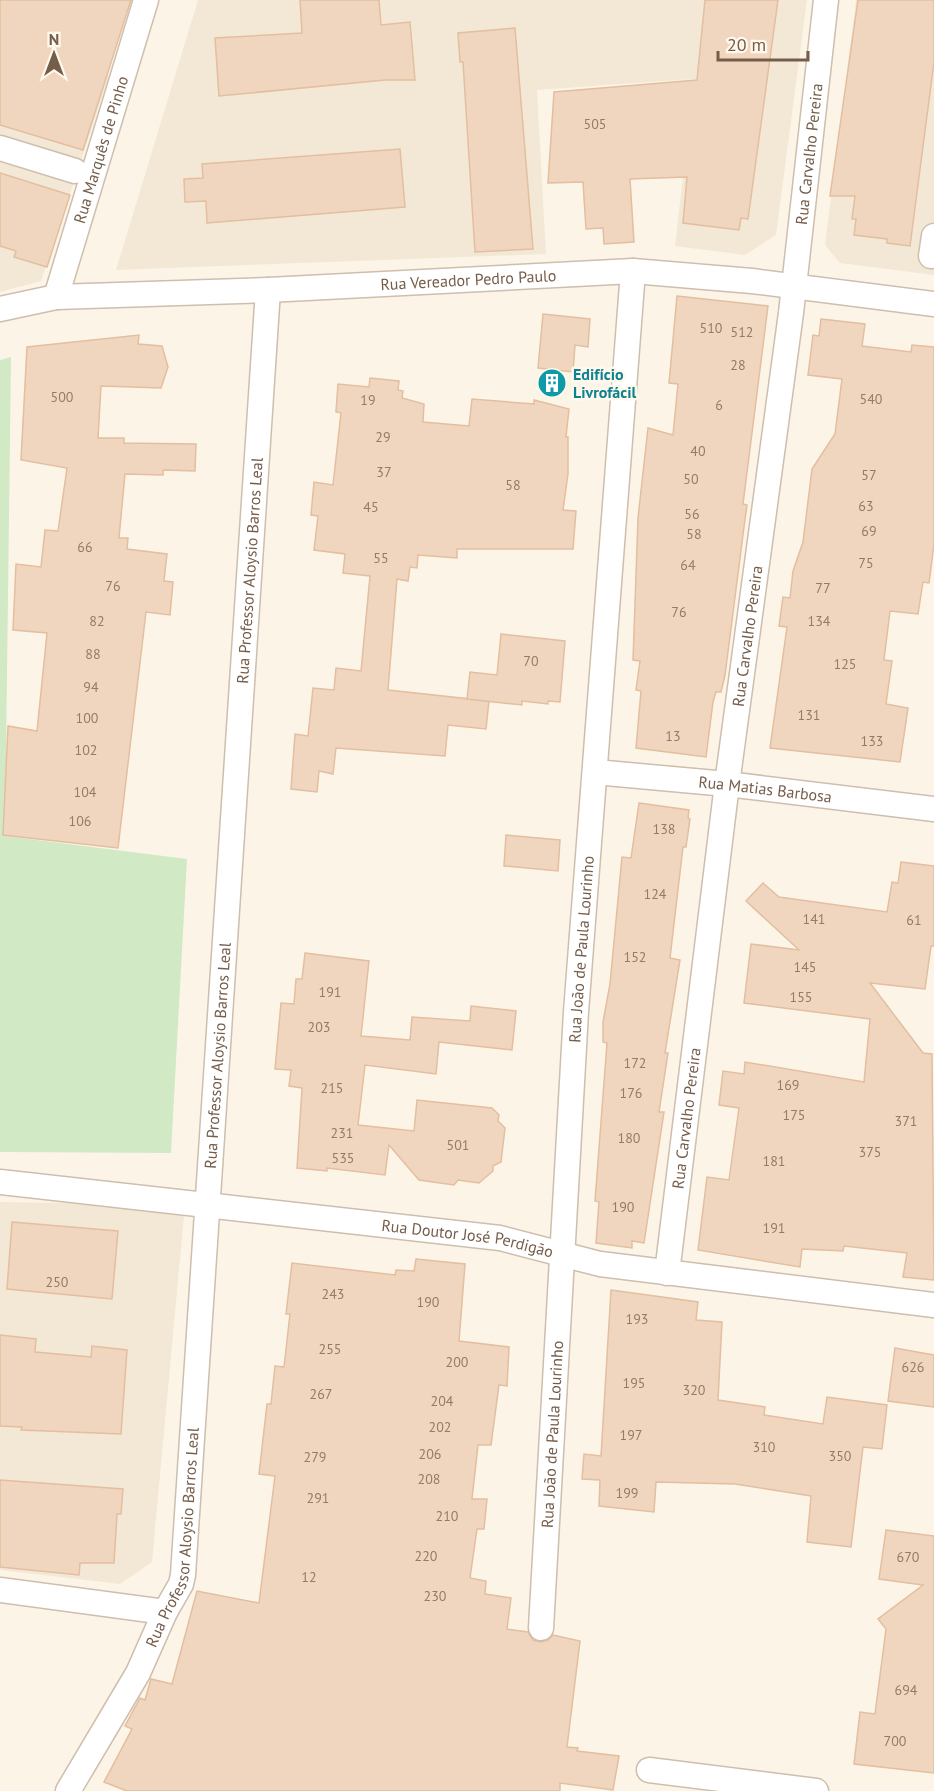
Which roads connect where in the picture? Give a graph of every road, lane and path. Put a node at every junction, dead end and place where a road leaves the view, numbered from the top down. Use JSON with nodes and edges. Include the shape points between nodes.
{"nodes":[{"id":1,"x":146,"y":0,"type":"edge"},
{"id":2,"x":826,"y":0,"type":"edge"},
{"id":3,"x":0,"y":148,"type":"edge"},
{"id":4,"x":75,"y":171,"type":"dead end"},
{"id":5,"x":633,"y":271,"type":"junction"},
{"id":6,"x":794,"y":287,"type":"junction"},
{"id":7,"x":268,"y":290,"type":"junction"},
{"id":8,"x":56,"y":297,"type":"junction"},
{"id":9,"x":934,"y":304,"type":"edge"},
{"id":10,"x":0,"y":309,"type":"edge"},
{"id":11,"x":595,"y":772,"type":"junction"},
{"id":12,"x":728,"y":784,"type":"junction"},
{"id":13,"x":934,"y":809,"type":"edge"},
{"id":14,"x":0,"y":1182,"type":"edge"},
{"id":15,"x":208,"y":1204,"type":"junction"},
{"id":16,"x":564,"y":1254,"type":"junction"},
{"id":17,"x":667,"y":1273,"type":"junction"},
{"id":18,"x":934,"y":1305,"type":"edge"},
{"id":19,"x":0,"y":1590,"type":"edge"},
{"id":20,"x":165,"y":1612,"type":"junction"},
{"id":21,"x":541,"y":1628,"type":"dead end"},
{"id":22,"x":649,"y":1770,"type":"dead end"},
{"id":23,"x":68,"y":1791,"type":"edge"},
{"id":24,"x":816,"y":1791,"type":"edge"}],
"edges":[{"from":1,"to":8,"type":"street","name":"Rua Marquês de Pinho"},
{"from":2,"to":6,"type":"street","name":"Rua Carvalho Pereira"},
{"from":3,"to":4,"type":"street"},
{"from":5,"to":6,"type":"street","name":"Rua Vereador Pedro Paulo"},
{"from":5,"to":7,"type":"street","name":"Rua Vereador Pedro Paulo"},
{"from":5,"to":11,"type":"street","name":"Rua João de Paula Lourinho"},
{"from":6,"to":9,"type":"street","name":"Rua Vereador Pedro Paulo"},
{"from":6,"to":12,"type":"street","name":"Rua Carvalho Pereira"},
{"from":7,"to":8,"type":"street","name":"Rua Vereador Pedro Paulo"},
{"from":7,"to":15,"type":"street","name":"Rua Professor Aloysio Barros Leal"},
{"from":8,"to":10,"type":"street","name":"Rua Vereador Pedro Paulo"},
{"from":11,"to":12,"type":"street","name":"Rua Matias Barbosa"},
{"from":11,"to":16,"type":"street","name":"Rua João de Paula Lourinho","via":[[576,1012]]},
{"from":12,"to":13,"type":"street","name":"Rua Matias Barbosa"},
{"from":12,"to":17,"type":"street","name":"Rua Carvalho Pereira"},
{"from":14,"to":15,"type":"street","name":"Rua Doutor José Perdigão"},
{"from":15,"to":16,"type":"street","name":"Rua Doutor José Perdigão","via":[[500,1238]]},
{"from":15,"to":20,"type":"street","name":"Rua Professor Aloysio Barros Leal","via":[[183,1575]]},
{"from":16,"to":17,"type":"street","name":"Rua Doutor José Perdigão","via":[[600,1264]]},
{"from":16,"to":21,"type":"street","name":"Rua João de Paula Lourinho"},
{"from":17,"to":18,"type":"street","name":"Rua Doutor José Perdigão"},
{"from":19,"to":20,"type":"street"},
{"from":20,"to":23,"type":"street","name":"Rua Professor Aloysio Barros Leal","via":[[138,1673]]},
{"from":22,"to":24,"type":"street"}]}
